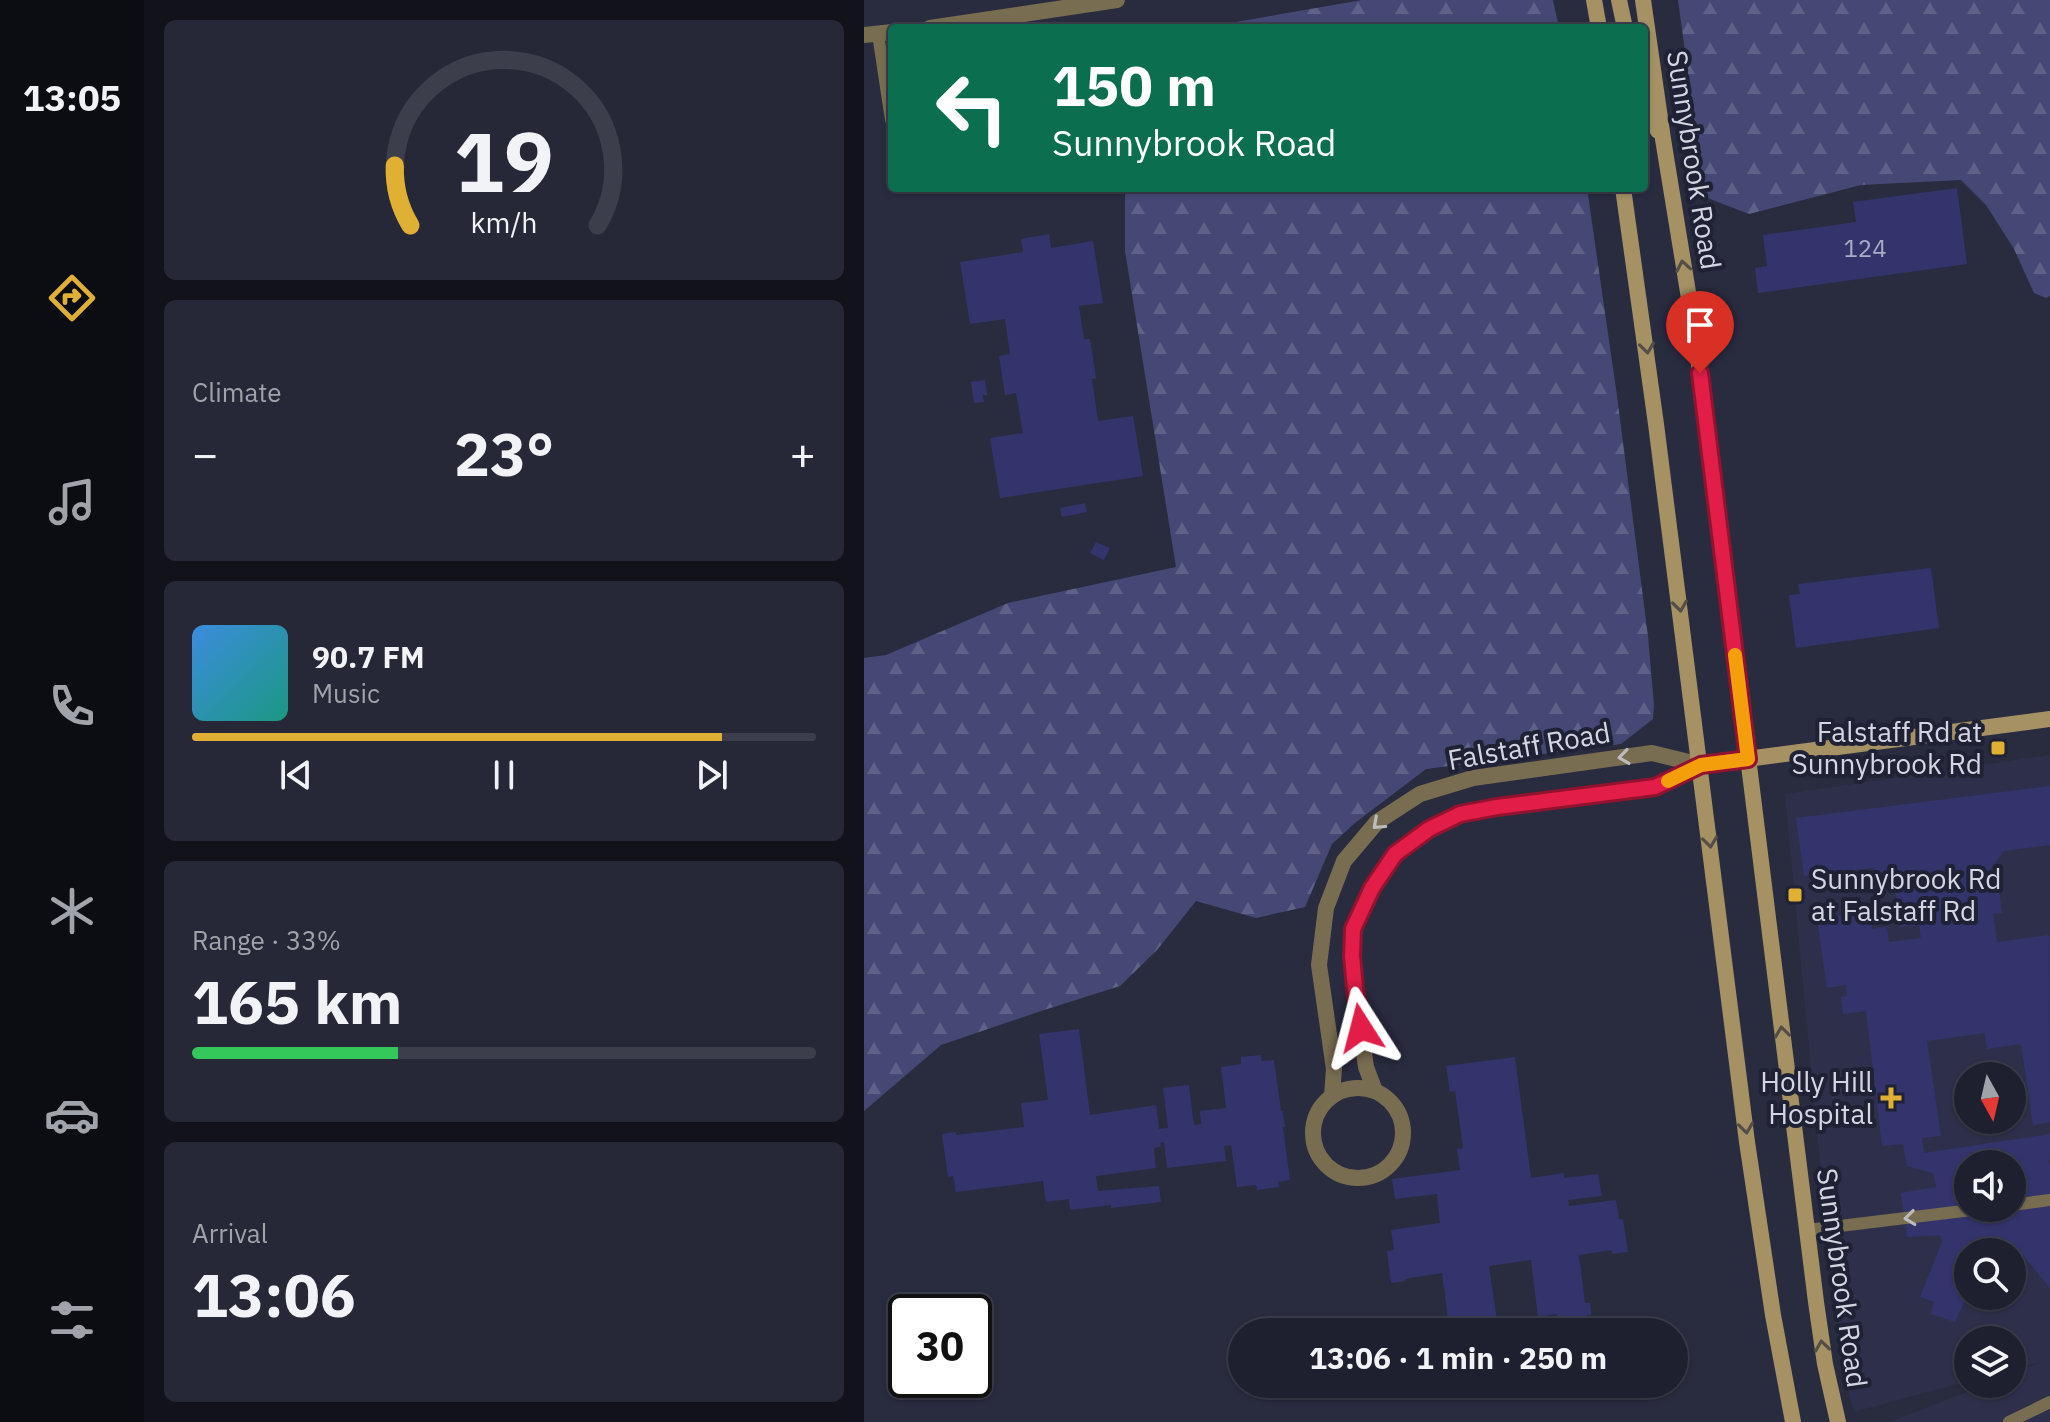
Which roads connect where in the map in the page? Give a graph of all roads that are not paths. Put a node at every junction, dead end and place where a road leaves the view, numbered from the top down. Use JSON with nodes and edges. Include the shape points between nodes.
{"nodes":[{"id":1,"x":1117,"y":0,"type":"edge"},
{"id":2,"x":1594,"y":0,"type":"edge"},
{"id":3,"x":1619,"y":0,"type":"edge"},
{"id":4,"x":1643,"y":0,"type":"edge"},
{"id":5,"x":1016,"y":8,"type":"edge"},
{"id":6,"x":947,"y":24,"type":"edge"},
{"id":7,"x":1598,"y":24,"type":"edge"},
{"id":8,"x":1624,"y":24,"type":"edge"},
{"id":9,"x":1646,"y":24,"type":"edge"},
{"id":10,"x":878,"y":34,"type":"edge"},
{"id":11,"x":1648,"y":35,"type":"edge"},
{"id":12,"x":888,"y":100,"type":"edge"},
{"id":13,"x":1648,"y":114,"type":"edge"},
{"id":14,"x":1663,"y":139,"type":"junction"},
{"id":15,"x":1624,"y":192,"type":"edge"},
{"id":16,"x":2050,"y":719,"type":"edge"},
{"id":17,"x":1748,"y":759,"type":"junction"},
{"id":18,"x":1701,"y":765,"type":"junction"},
{"id":19,"x":1375,"y":1091,"type":"junction"},
{"id":20,"x":1332,"y":1096,"type":"junction"},
{"id":21,"x":2050,"y":1200,"type":"edge"},
{"id":22,"x":2026,"y":1203,"type":"edge"},
{"id":23,"x":1954,"y":1212,"type":"edge"},
{"id":24,"x":1807,"y":1230,"type":"junction"},
{"id":25,"x":2050,"y":1402,"type":"edge"},
{"id":26,"x":1793,"y":1422,"type":"edge"},
{"id":27,"x":1838,"y":1422,"type":"edge"},
{"id":28,"x":2009,"y":1422,"type":"edge"}],
"edges":[{"from":1,"to":5,"type":"street"},
{"from":2,"to":7,"type":"main road"},
{"from":3,"to":8,"type":"main road"},
{"from":4,"to":9,"type":"main road","name":"Sunnybrook Road"},
{"from":5,"to":6,"type":"street"},
{"from":10,"to":12,"type":"lane"},
{"from":11,"to":14,"type":"main road","name":"Sunnybrook Road"},
{"from":13,"to":14,"type":"main road"},
{"from":17,"to":14,"type":"main road","name":"Sunnybrook Road","one_way":true,"via":[[1696,341]]},
{"from":15,"to":18,"type":"main road","one_way":true},
{"from":16,"to":17,"type":"main road","name":"Falstaff Road"},
{"from":17,"to":18,"type":"main road","name":"Falstaff Road"},
{"from":24,"to":17,"type":"main road","name":"Sunnybrook Road","one_way":true},
{"from":18,"to":19,"type":"street","name":"Falstaff Road","via":[[1655,787],[1460,814],[1395,854],[1353,929],[1355,989],[1366,1067]]},
{"from":18,"to":20,"type":"street","name":"Falstaff Road","one_way":true,"via":[[1652,753],[1473,778],[1420,794],[1377,822],[1344,861],[1326,908],[1319,965],[1334,1069]]},
{"from":18,"to":26,"type":"main road","one_way":true,"via":[[1747,1142]]},
{"from":19,"to":20,"type":"street","via":[[1360,1087]]},
{"from":19,"to":20,"type":"street","name":"Falstaff Road","via":[[1398,1111],[1403,1141],[1387,1167],[1359,1178],[1326,1165],[1314,1143],[1316,1117]]},
{"from":21,"to":22,"type":"lane"},
{"from":23,"to":24,"type":"lane","one_way":true},
{"from":27,"to":24,"type":"main road","name":"Sunnybrook Road","one_way":true},
{"from":25,"to":28,"type":"lane"}]}
